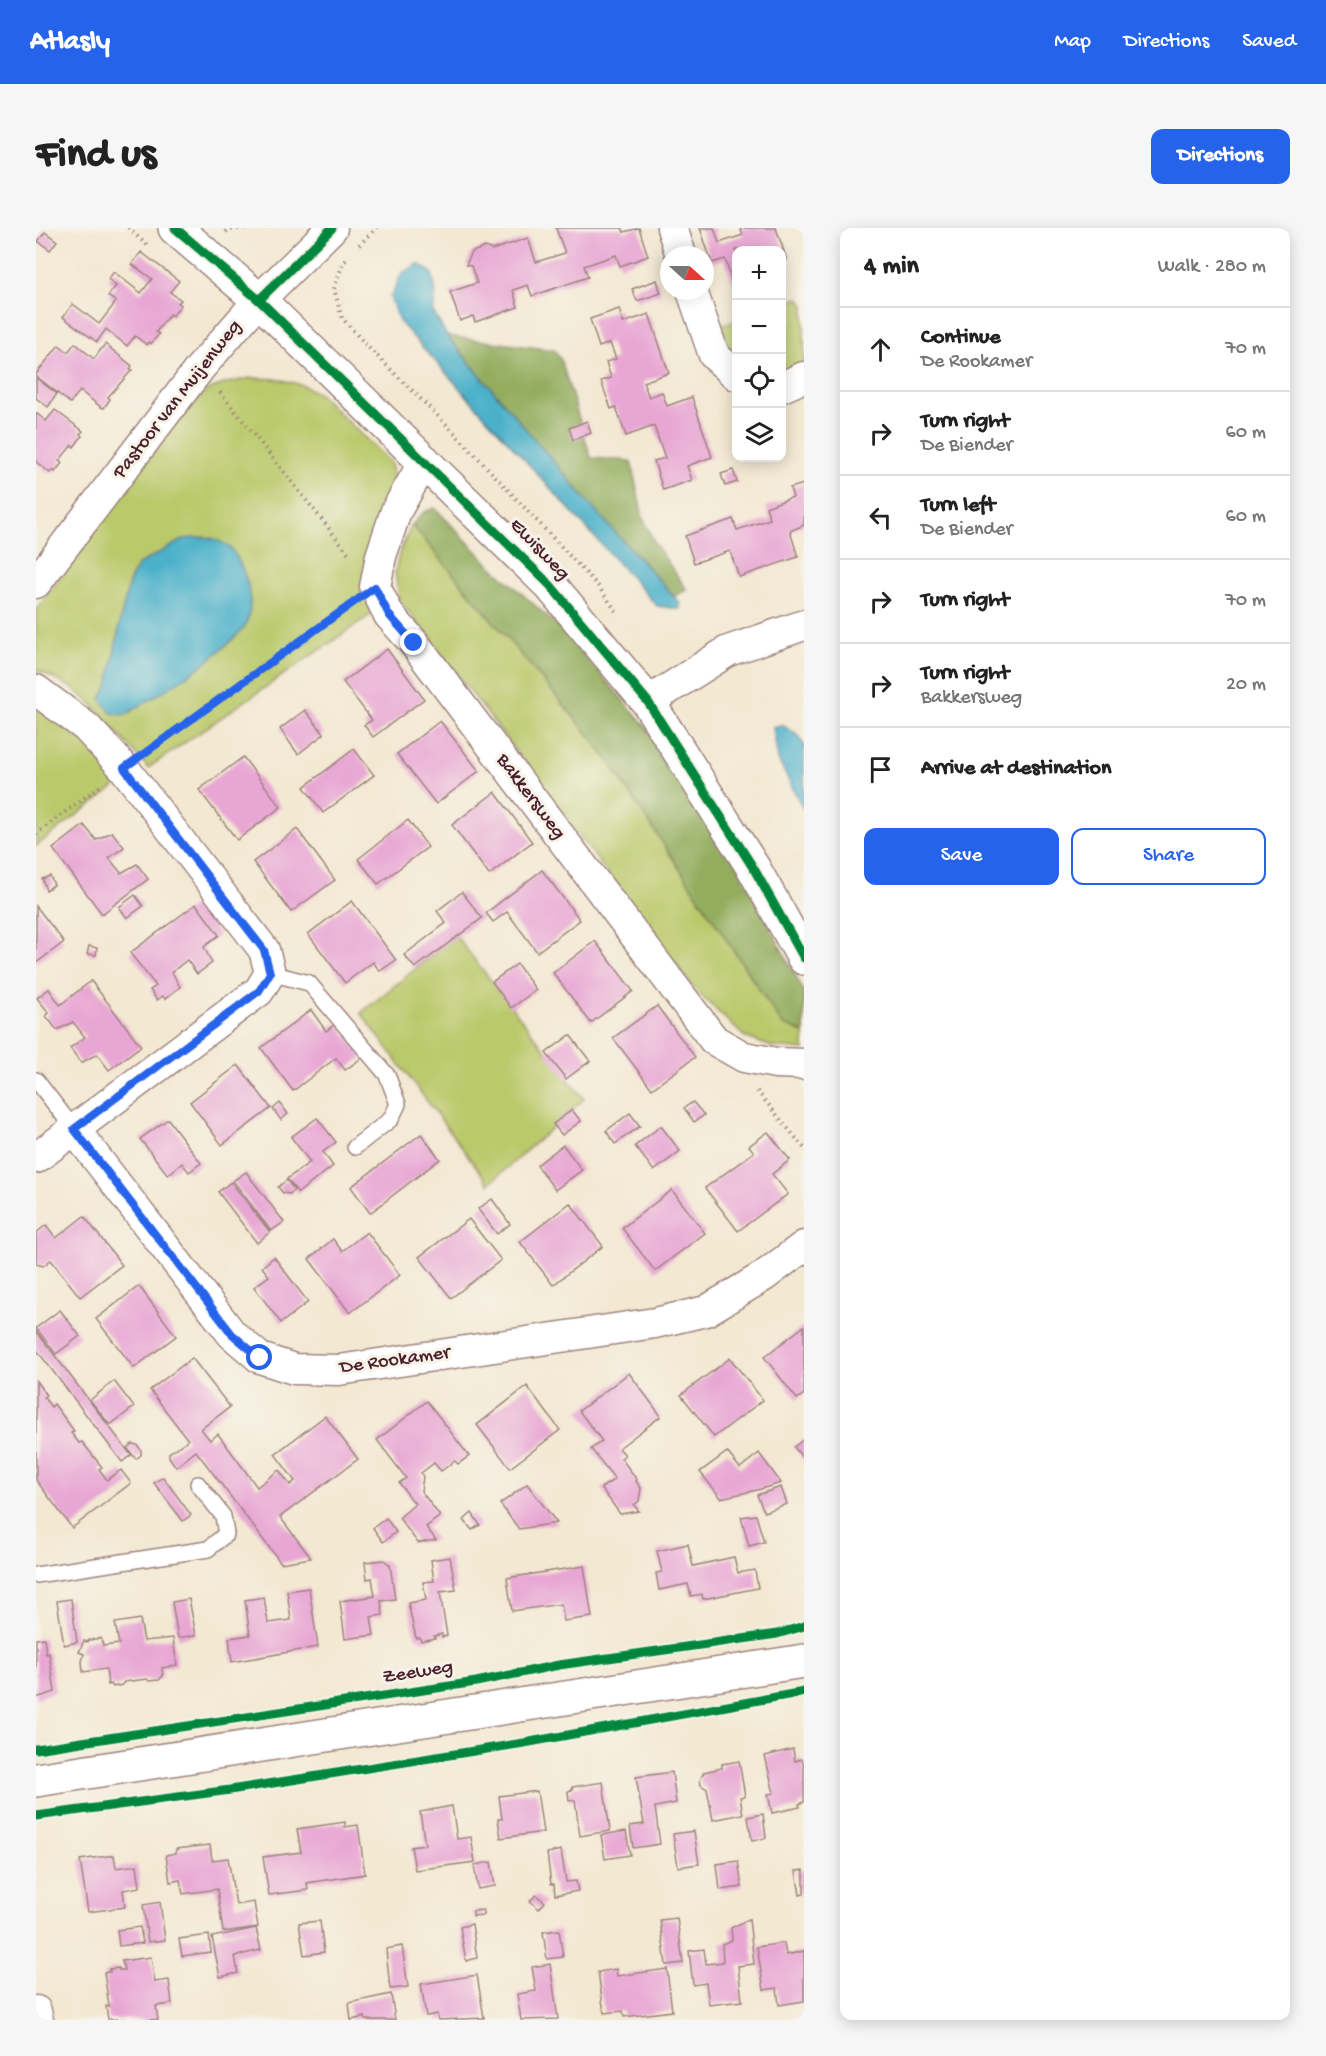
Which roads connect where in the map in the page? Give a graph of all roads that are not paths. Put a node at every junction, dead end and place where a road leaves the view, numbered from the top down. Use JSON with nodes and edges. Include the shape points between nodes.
{"nodes":[{"id":1,"x":175,"y":228,"type":"edge"},
{"id":2,"x":332,"y":228,"type":"edge"},
{"id":3,"x":672,"y":228,"type":"edge"},
{"id":4,"x":678,"y":246,"type":"edge"},
{"id":5,"x":259,"y":300,"type":"junction"},
{"id":6,"x":695,"y":300,"type":"edge"},
{"id":7,"x":732,"y":371,"type":"edge"},
{"id":8,"x":804,"y":377,"type":"edge"},
{"id":9,"x":786,"y":385,"type":"edge"},
{"id":10,"x":424,"y":460,"type":"junction"},
{"id":11,"x":36,"y":583,"type":"edge"},
{"id":12,"x":804,"y":625,"type":"edge"},
{"id":13,"x":36,"y":690,"type":"edge"},
{"id":14,"x":648,"y":702,"type":"junction"},
{"id":15,"x":804,"y":958,"type":"edge"},
{"id":16,"x":270,"y":973,"type":"junction"},
{"id":17,"x":804,"y":1064,"type":"edge"},
{"id":18,"x":36,"y":1080,"type":"edge"},
{"id":19,"x":74,"y":1129,"type":"junction"},
{"id":20,"x":355,"y":1147,"type":"dead end"},
{"id":21,"x":36,"y":1158,"type":"edge"},
{"id":22,"x":804,"y":1246,"type":"edge"},
{"id":23,"x":198,"y":1484,"type":"dead end"},
{"id":24,"x":36,"y":1575,"type":"edge"},
{"id":25,"x":804,"y":1661,"type":"edge"},
{"id":26,"x":36,"y":1780,"type":"edge"},
{"id":27,"x":36,"y":2011,"type":"edge"},
{"id":28,"x":38,"y":2020,"type":"edge"}],
"edges":[{"from":1,"to":5,"type":"street","name":"Ewisweg"},
{"from":2,"to":5,"type":"street","name":"Pastoor van Muijenweg"},
{"from":3,"to":4,"type":"street"},
{"from":5,"to":10,"type":"street","name":"Ewisweg"},
{"from":5,"to":11,"type":"street","name":"Pastoor van Muijenweg","via":[[200,368]]},
{"from":6,"to":7,"type":"street","via":[[714,355]]},
{"from":8,"to":9,"type":"street"},
{"from":10,"to":14,"type":"street","name":"Ewisweg","via":[[550,585]]},
{"from":10,"to":17,"type":"street","name":"Bakkersweg","via":[[396,512],[381,556],[375,587],[389,615],[714,1040],[744,1057]]},
{"from":12,"to":14,"type":"street","via":[[728,651]]},
{"from":13,"to":16,"type":"street","via":[[86,727],[124,768],[264,950]]},
{"from":14,"to":15,"type":"street","name":"Ewisweg","via":[[754,869]]},
{"from":16,"to":19,"type":"street","via":[[259,991]]},
{"from":16,"to":20,"type":"lane","via":[[309,983],[387,1075],[398,1104],[391,1119]]},
{"from":18,"to":19,"type":"lane"},
{"from":19,"to":21,"type":"street"},
{"from":19,"to":22,"type":"street","name":"De Rookamer","via":[[232,1334],[260,1358],[294,1369],[339,1370],[655,1323],[706,1311],[765,1276]]},
{"from":23,"to":24,"type":"lane","via":[[223,1516],[226,1534],[208,1549]]},
{"from":25,"to":26,"type":"street"},
{"from":27,"to":28,"type":"street"}]}
